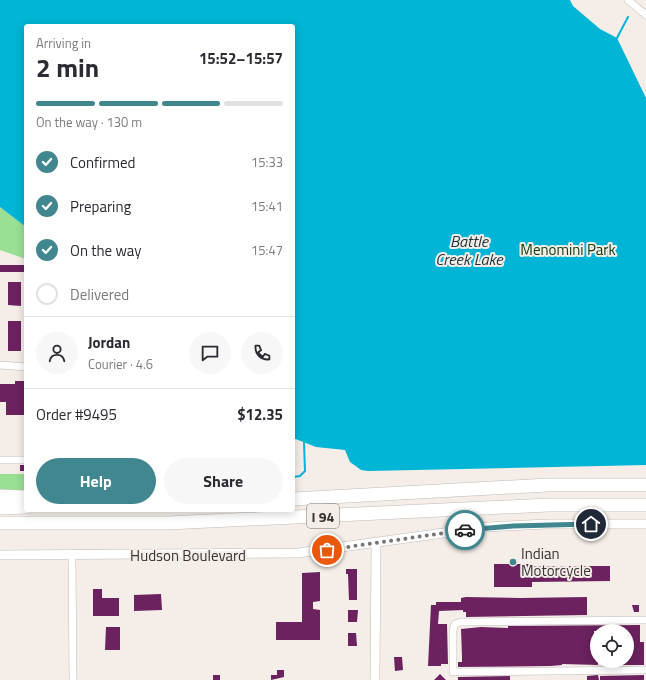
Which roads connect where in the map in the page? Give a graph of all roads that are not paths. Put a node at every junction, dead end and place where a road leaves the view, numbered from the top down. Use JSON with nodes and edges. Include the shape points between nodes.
{"nodes":[{"id":1,"x":628,"y":0,"type":"edge"},
{"id":2,"x":646,"y":16,"type":"edge"},
{"id":3,"x":0,"y":365,"type":"edge"},
{"id":4,"x":24,"y":367,"type":"edge"},
{"id":5,"x":0,"y":460,"type":"edge"},
{"id":6,"x":24,"y":460,"type":"edge"},
{"id":7,"x":646,"y":485,"type":"edge"},
{"id":8,"x":0,"y":496,"type":"edge"},
{"id":9,"x":24,"y":496,"type":"edge"},
{"id":10,"x":295,"y":499,"type":"edge"},
{"id":11,"x":646,"y":505,"type":"edge"},
{"id":12,"x":24,"y":507,"type":"edge"},
{"id":13,"x":0,"y":508,"type":"edge"},
{"id":14,"x":0,"y":523,"type":"edge"},
{"id":15,"x":646,"y":524,"type":"edge"},
{"id":16,"x":376,"y":544,"type":"junction"},
{"id":17,"x":0,"y":555,"type":"edge"},
{"id":18,"x":72,"y":555,"type":"junction"},
{"id":19,"x":646,"y":620,"type":"edge"},
{"id":20,"x":646,"y":670,"type":"edge"},
{"id":21,"x":73,"y":680,"type":"edge"},
{"id":22,"x":375,"y":680,"type":"edge"}],
"edges":[{"from":1,"to":2,"type":"street"},
{"from":3,"to":4,"type":"street"},
{"from":5,"to":6,"type":"street"},
{"from":7,"to":10,"type":"highway","number":"I 94","via":[[548,485]]},
{"from":8,"to":9,"type":"highway"},
{"from":11,"to":14,"type":"highway","number":"I 94","via":[[548,505],[168,523]]},
{"from":12,"to":13,"type":"highway"},
{"from":15,"to":16,"type":"street","name":"Hudson Boulevard","via":[[499,526]]},
{"from":16,"to":18,"type":"street","name":"Hudson Boulevard","via":[[294,554]]},
{"from":16,"to":22,"type":"street"},
{"from":17,"to":18,"type":"street","name":"Hudson Boulevard"},
{"from":18,"to":21,"type":"street"},
{"from":19,"to":20,"type":"street","via":[[461,622],[455,624],[453,630],[453,672]]}]}
